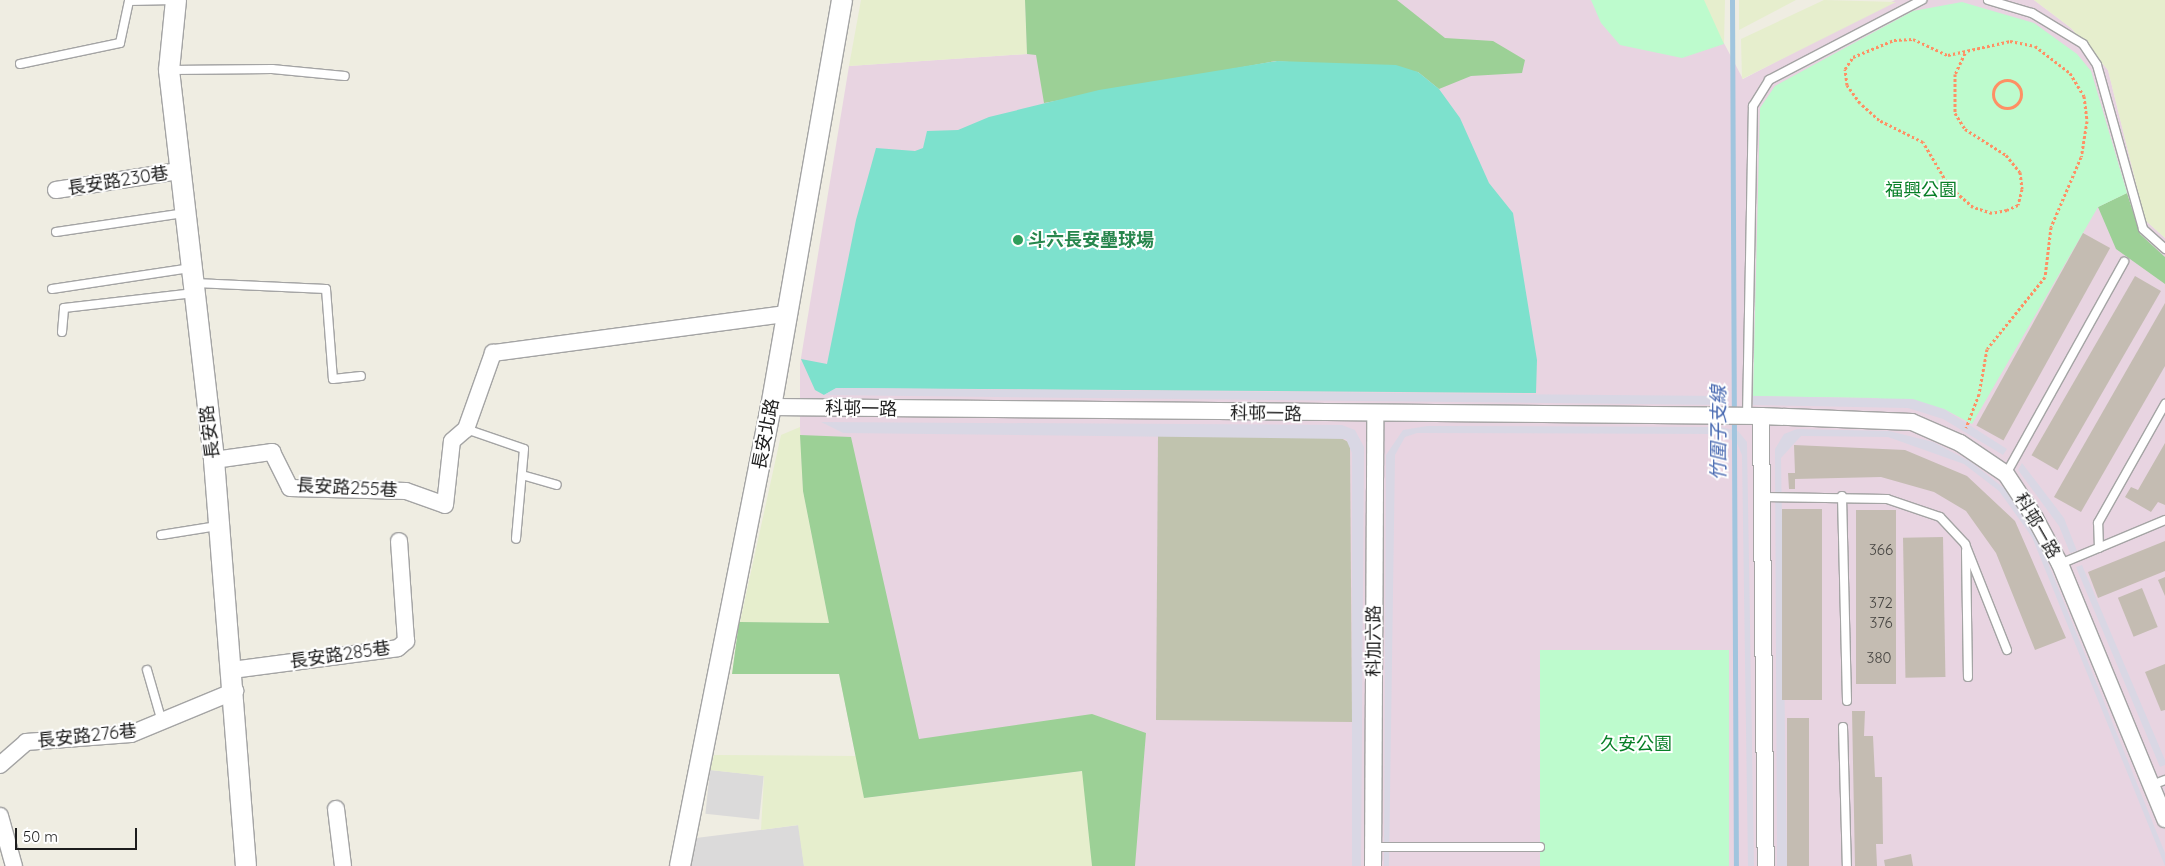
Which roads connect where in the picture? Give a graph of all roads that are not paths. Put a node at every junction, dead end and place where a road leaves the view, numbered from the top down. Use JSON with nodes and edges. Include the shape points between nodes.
{"nodes":[{"id":1,"x":176,"y":0,"type":"edge"},
{"id":2,"x":842,"y":0,"type":"edge"},
{"id":3,"x":1922,"y":0,"type":"edge"},
{"id":4,"x":1988,"y":0,"type":"edge"},
{"id":5,"x":20,"y":64,"type":"dead end"},
{"id":6,"x":169,"y":70,"type":"junction"},
{"id":7,"x":345,"y":76,"type":"dead end"},
{"id":8,"x":179,"y":171,"type":"junction"},
{"id":9,"x":56,"y":190,"type":"dead end"},
{"id":10,"x":184,"y":213,"type":"junction"},
{"id":11,"x":56,"y":232,"type":"dead end"},
{"id":12,"x":2165,"y":249,"type":"edge"},
{"id":13,"x":2124,"y":262,"type":"dead end"},
{"id":14,"x":192,"y":281,"type":"junction"},
{"id":15,"x":52,"y":289,"type":"dead end"},
{"id":16,"x":788,"y":314,"type":"junction"},
{"id":17,"x":62,"y":332,"type":"dead end"},
{"id":18,"x":361,"y":376,"type":"dead end"},
{"id":19,"x":2165,"y":404,"type":"edge"},
{"id":20,"x":771,"y":407,"type":"junction"},
{"id":21,"x":1375,"y":416,"type":"junction"},
{"id":22,"x":1754,"y":416,"type":"junction"},
{"id":23,"x":466,"y":429,"type":"junction"},
{"id":24,"x":214,"y":460,"type":"junction"},
{"id":25,"x":2006,"y":474,"type":"junction"},
{"id":26,"x":522,"y":475,"type":"junction"},
{"id":27,"x":557,"y":486,"type":"dead end"},
{"id":28,"x":1763,"y":496,"type":"junction"},
{"id":29,"x":1842,"y":496,"type":"junction"},
{"id":30,"x":2165,"y":520,"type":"edge"},
{"id":31,"x":220,"y":526,"type":"junction"},
{"id":32,"x":161,"y":535,"type":"dead end"},
{"id":33,"x":516,"y":540,"type":"dead end"},
{"id":34,"x":399,"y":541,"type":"dead end"},
{"id":35,"x":1965,"y":544,"type":"junction"},
{"id":36,"x":2099,"y":548,"type":"junction"},
{"id":37,"x":2060,"y":564,"type":"junction"},
{"id":38,"x":2006,"y":650,"type":"dead end"},
{"id":39,"x":147,"y":670,"type":"dead end"},
{"id":40,"x":232,"y":670,"type":"junction"},
{"id":41,"x":1968,"y":677,"type":"dead end"},
{"id":42,"x":235,"y":691,"type":"junction"},
{"id":43,"x":1846,"y":702,"type":"dead end"},
{"id":44,"x":163,"y":724,"type":"junction"},
{"id":45,"x":1843,"y":727,"type":"dead end"},
{"id":46,"x":0,"y":765,"type":"edge"},
{"id":47,"x":2159,"y":782,"type":"edge"},
{"id":48,"x":336,"y":809,"type":"dead end"},
{"id":49,"x":0,"y":816,"type":"edge"},
{"id":50,"x":2165,"y":819,"type":"edge"},
{"id":51,"x":1374,"y":847,"type":"junction"},
{"id":52,"x":1540,"y":847,"type":"dead end"},
{"id":53,"x":14,"y":866,"type":"edge"},
{"id":54,"x":246,"y":866,"type":"edge"},
{"id":55,"x":343,"y":866,"type":"edge"},
{"id":56,"x":680,"y":866,"type":"edge"},
{"id":57,"x":1373,"y":866,"type":"edge"},
{"id":58,"x":1766,"y":866,"type":"edge"},
{"id":59,"x":1847,"y":866,"type":"edge"}],
"edges":[{"from":1,"to":5,"type":"lane","via":[[129,1],[120,43]]},
{"from":1,"to":6,"type":"street","name":"長安路"},
{"from":2,"to":16,"type":"street","name":"長安北路"},
{"from":3,"to":22,"type":"lane","via":[[1769,80],[1753,106]]},
{"from":4,"to":12,"type":"lane","via":[[2032,13],[2083,44],[2097,65],[2143,229]]},
{"from":6,"to":7,"type":"lane","via":[[272,69]]},
{"from":6,"to":8,"type":"street","name":"長安路"},
{"from":8,"to":9,"type":"street","name":"長安路230巷"},
{"from":8,"to":10,"type":"street","name":"長安路"},
{"from":10,"to":11,"type":"lane"},
{"from":10,"to":14,"type":"street","name":"長安路"},
{"from":13,"to":25,"type":"lane"},
{"from":14,"to":15,"type":"lane"},
{"from":14,"to":17,"type":"lane","via":[[64,308]]},
{"from":14,"to":18,"type":"lane","via":[[326,289],[333,379]]},
{"from":14,"to":24,"type":"street","name":"長安路"},
{"from":16,"to":20,"type":"street","name":"長安北路"},
{"from":16,"to":23,"type":"street","via":[[493,353]]},
{"from":19,"to":36,"type":"lane","via":[[2098,523]]},
{"from":20,"to":21,"type":"street","name":"科邨一路"},
{"from":20,"to":56,"type":"street","name":"長安北路"},
{"from":21,"to":22,"type":"street","name":"科邨一路"},
{"from":21,"to":51,"type":"street","name":"科加六路"},
{"from":22,"to":25,"type":"street","name":"科邨一路","via":[[1895,420],[1936,430]]},
{"from":22,"to":28,"type":"street"},
{"from":23,"to":24,"type":"street","name":"長安路255巷","via":[[452,441],[445,505],[406,491],[290,488],[272,452]]},
{"from":23,"to":26,"type":"lane","via":[[524,449]]},
{"from":24,"to":31,"type":"street","name":"長安路"},
{"from":25,"to":37,"type":"street","name":"科邨一路"},
{"from":26,"to":27,"type":"lane"},
{"from":26,"to":33,"type":"lane"},
{"from":28,"to":29,"type":"lane"},
{"from":28,"to":58,"type":"street"},
{"from":29,"to":35,"type":"lane","via":[[1887,499],[1924,510],[1940,518]]},
{"from":29,"to":43,"type":"lane"},
{"from":30,"to":36,"type":"lane"},
{"from":31,"to":32,"type":"lane"},
{"from":31,"to":40,"type":"street","name":"長安路"},
{"from":34,"to":40,"type":"street","name":"長安路285巷","via":[[406,641],[398,648]]},
{"from":35,"to":38,"type":"lane"},
{"from":35,"to":41,"type":"lane"},
{"from":36,"to":37,"type":"lane"},
{"from":37,"to":47,"type":"street","name":"科邨一路"},
{"from":39,"to":44,"type":"lane"},
{"from":40,"to":42,"type":"street","name":"長安路"},
{"from":42,"to":44,"type":"street","name":"長安路276巷"},
{"from":42,"to":54,"type":"street","name":"長安路"},
{"from":44,"to":46,"type":"street","name":"長安路276巷","via":[[131,734],[26,742]]},
{"from":45,"to":59,"type":"lane"},
{"from":47,"to":50,"type":"street","name":"科邨一路"},
{"from":48,"to":55,"type":"street"},
{"from":49,"to":53,"type":"street"},
{"from":51,"to":52,"type":"lane"},
{"from":51,"to":57,"type":"street","name":"科加六路"}]}
